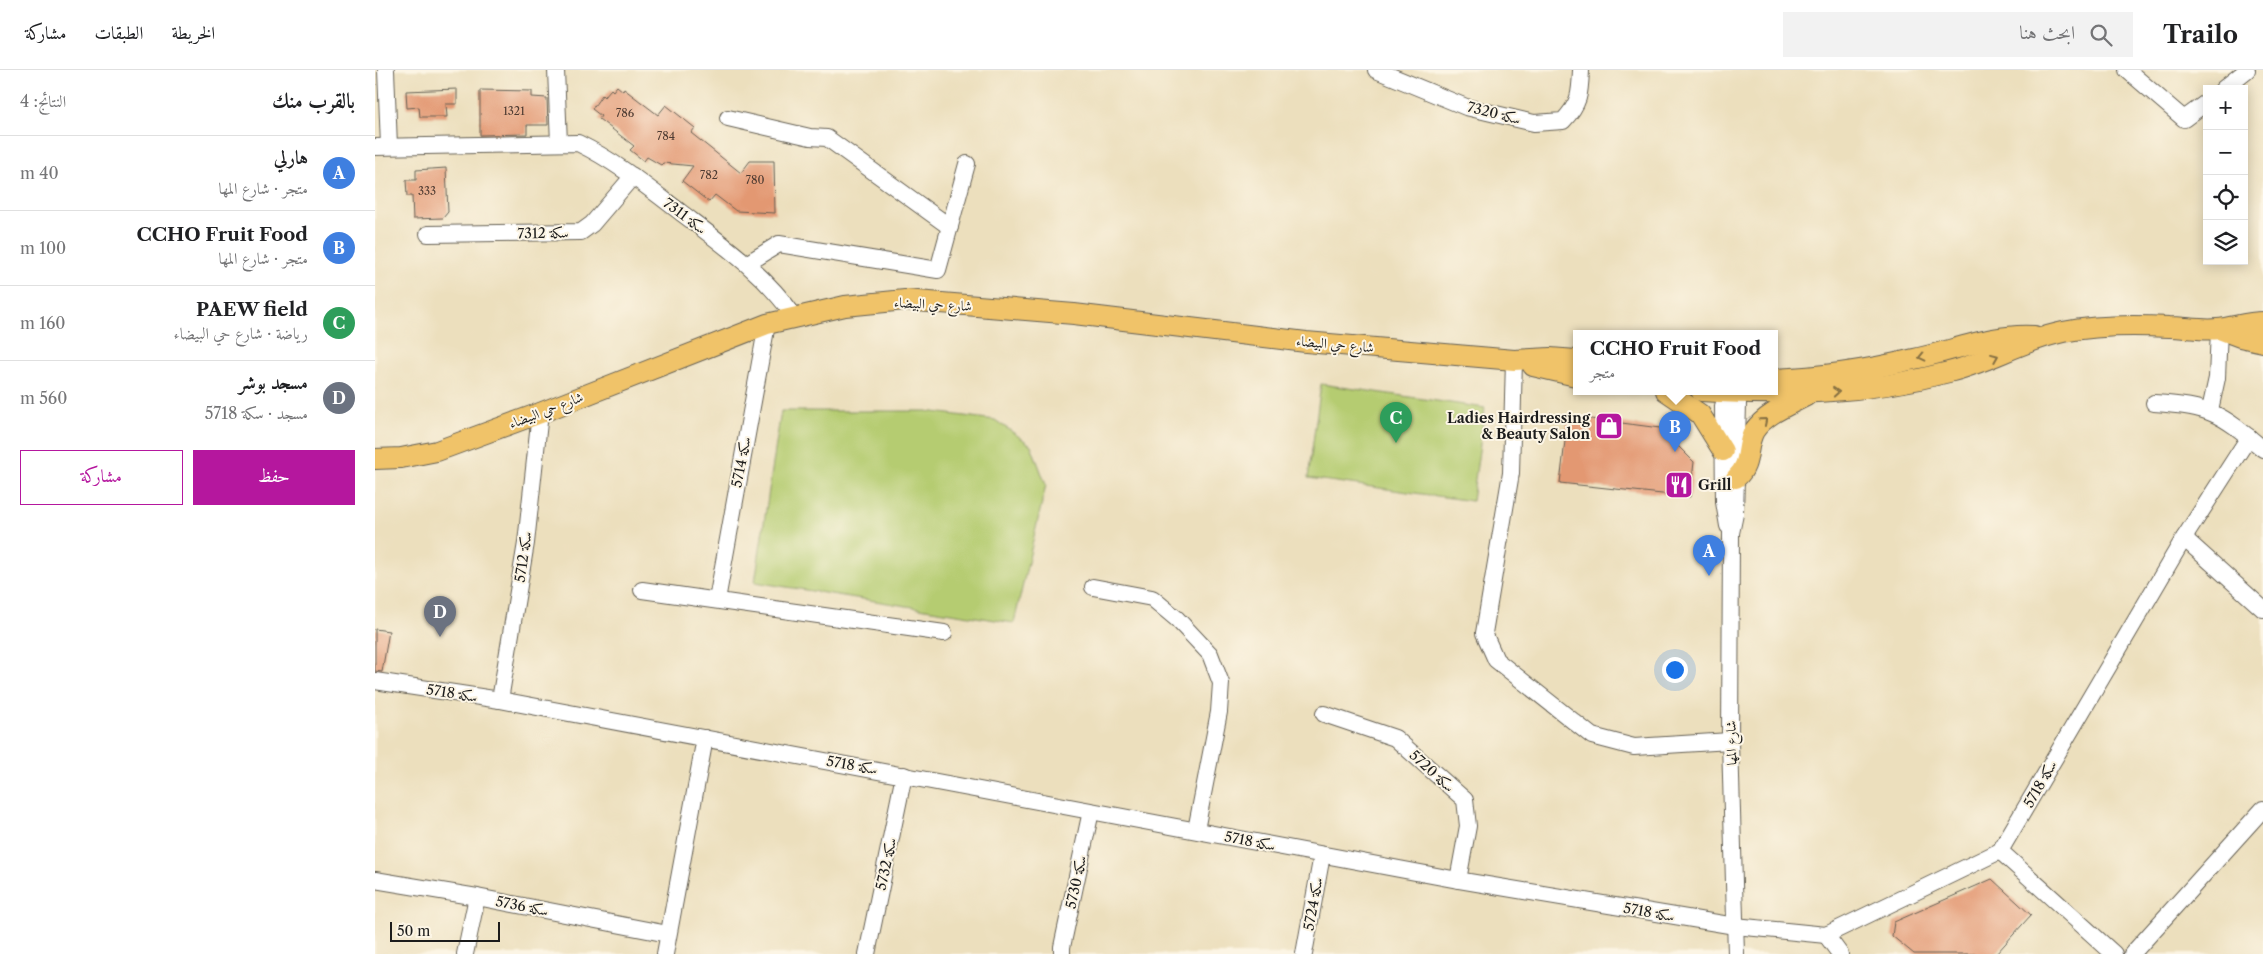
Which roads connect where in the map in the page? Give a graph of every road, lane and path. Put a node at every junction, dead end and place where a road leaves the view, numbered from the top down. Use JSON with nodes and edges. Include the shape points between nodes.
{"nodes":[{"id":1,"x":386,"y":70,"type":"edge"},
{"id":2,"x":556,"y":70,"type":"edge"},
{"id":3,"x":1375,"y":70,"type":"edge"},
{"id":4,"x":1581,"y":70,"type":"edge"},
{"id":5,"x":2127,"y":70,"type":"edge"},
{"id":6,"x":2247,"y":70,"type":"edge"},
{"id":7,"x":2228,"y":85,"type":"edge"},
{"id":8,"x":2203,"y":105,"type":"edge"},
{"id":9,"x":728,"y":118,"type":"dead end"},
{"id":10,"x":559,"y":144,"type":"junction"},
{"id":11,"x":382,"y":147,"type":"edge"},
{"id":12,"x":967,"y":164,"type":"dead end"},
{"id":13,"x":633,"y":176,"type":"junction"},
{"id":14,"x":950,"y":226,"type":"junction"},
{"id":15,"x":428,"y":234,"type":"dead end"},
{"id":16,"x":747,"y":263,"type":"junction"},
{"id":17,"x":794,"y":316,"type":"junction"},
{"id":18,"x":2263,"y":322,"type":"edge"},
{"id":19,"x":767,"y":324,"type":"junction"},
{"id":20,"x":2219,"y":329,"type":"junction"},
{"id":21,"x":2039,"y":337,"type":"junction"},
{"id":22,"x":2263,"y":342,"type":"edge"},
{"id":23,"x":1514,"y":360,"type":"junction"},
{"id":24,"x":1573,"y":360,"type":"edge"},
{"id":25,"x":1573,"y":375,"type":"edge"},
{"id":26,"x":1778,"y":379,"type":"edge"},
{"id":27,"x":1778,"y":393,"type":"edge"},
{"id":28,"x":1810,"y":394,"type":"junction"},
{"id":29,"x":1672,"y":395,"type":"edge"},
{"id":30,"x":1729,"y":395,"type":"edge"},
{"id":31,"x":1733,"y":395,"type":"edge"},
{"id":32,"x":2154,"y":403,"type":"dead end"},
{"id":33,"x":2210,"y":410,"type":"junction"},
{"id":34,"x":540,"y":413,"type":"junction"},
{"id":35,"x":2249,"y":437,"type":"junction"},
{"id":36,"x":2263,"y":449,"type":"edge"},
{"id":37,"x":1723,"y":451,"type":"junction"},
{"id":38,"x":375,"y":459,"type":"edge"},
{"id":39,"x":1736,"y":478,"type":"junction"},
{"id":40,"x":1731,"y":533,"type":"junction"},
{"id":41,"x":2184,"y":538,"type":"junction"},
{"id":42,"x":1093,"y":587,"type":"dead end"},
{"id":43,"x":642,"y":590,"type":"dead end"},
{"id":44,"x":717,"y":600,"type":"junction"},
{"id":45,"x":2263,"y":609,"type":"edge"},
{"id":46,"x":944,"y":633,"type":"dead end"},
{"id":47,"x":375,"y":681,"type":"edge"},
{"id":48,"x":500,"y":700,"type":"junction"},
{"id":49,"x":1324,"y":714,"type":"dead end"},
{"id":50,"x":705,"y":738,"type":"junction"},
{"id":51,"x":1730,"y":741,"type":"junction"},
{"id":52,"x":904,"y":775,"type":"junction"},
{"id":53,"x":2263,"y":809,"type":"edge"},
{"id":54,"x":1091,"y":811,"type":"junction"},
{"id":55,"x":1196,"y":830,"type":"junction"},
{"id":56,"x":2000,"y":851,"type":"junction"},
{"id":57,"x":1321,"y":855,"type":"junction"},
{"id":58,"x":375,"y":880,"type":"edge"},
{"id":59,"x":1458,"y":880,"type":"junction"},
{"id":60,"x":477,"y":897,"type":"junction"},
{"id":61,"x":1735,"y":926,"type":"junction"},
{"id":62,"x":668,"y":934,"type":"junction"},
{"id":63,"x":1826,"y":936,"type":"junction"},
{"id":64,"x":465,"y":954,"type":"edge"},
{"id":65,"x":665,"y":954,"type":"edge"},
{"id":66,"x":867,"y":954,"type":"edge"},
{"id":67,"x":1063,"y":954,"type":"edge"},
{"id":68,"x":1304,"y":954,"type":"edge"},
{"id":69,"x":1736,"y":954,"type":"edge"},
{"id":70,"x":1840,"y":954,"type":"edge"},
{"id":71,"x":2114,"y":954,"type":"edge"},
{"id":72,"x":2132,"y":954,"type":"edge"}],
"edges":[{"from":1,"to":11,"type":"street"},
{"from":2,"to":10,"type":"street"},
{"from":3,"to":4,"type":"street","name":"سكة 7320","via":[[1466,107],[1534,123],[1563,121],[1573,110],[1580,96]]},
{"from":5,"to":8,"type":"street","via":[[2184,120]]},
{"from":6,"to":7,"type":"street"},
{"from":9,"to":14,"type":"street","via":[[827,138]]},
{"from":10,"to":11,"type":"street","name":"سكة 7311"},
{"from":10,"to":13,"type":"street","name":"سكة 7311","via":[[578,143],[607,157]]},
{"from":12,"to":14,"type":"street"},
{"from":13,"to":15,"type":"street","name":"سكة 7312","via":[[592,224],[581,232]]},
{"from":13,"to":16,"type":"street","name":"سكة 7311"},
{"from":14,"to":16,"type":"street","via":[[938,270],[779,244]]},
{"from":16,"to":17,"type":"street","name":"سكة 7311","via":[[782,298]]},
{"from":17,"to":19,"type":"main road","name":"شارع حي البيضاء"},
{"from":17,"to":23,"type":"main road","name":"شارع حي البيضاء","via":[[845,306],[905,300],[1073,314],[1306,342]]},
{"from":18,"to":20,"type":"main road","via":[[2246,322]]},
{"from":19,"to":34,"type":"main road","name":"شارع حي البيضاء"},
{"from":19,"to":44,"type":"street","name":"سكة 5714"},
{"from":20,"to":21,"type":"main road","via":[[2127,326],[2066,331]]},
{"from":20,"to":22,"type":"main road"},
{"from":20,"to":33,"type":"street","via":[[2217,378]]},
{"from":21,"to":26,"type":"main road","one_way":true,"via":[[1993,339],[1854,372]]},
{"from":28,"to":21,"type":"main road","one_way":true,"via":[[1873,387],[1950,372],[1990,359]]},
{"from":23,"to":24,"type":"main road"},
{"from":23,"to":25,"type":"main road"},
{"from":23,"to":51,"type":"street","via":[[1511,473],[1484,633],[1496,660],[1591,736],[1634,748]]},
{"from":27,"to":28,"type":"main road"},
{"from":39,"to":28,"type":"main road","one_way":true,"via":[[1746,466],[1751,440],[1759,425]]},
{"from":29,"to":37,"type":"main road","via":[[1700,414]]},
{"from":30,"to":37,"type":"street","name":"شارع المها","via":[[1723,406]]},
{"from":31,"to":39,"type":"street","name":"شارع المها","via":[[1738,403]]},
{"from":32,"to":33,"type":"street"},
{"from":33,"to":35,"type":"street"},
{"from":34,"to":38,"type":"main road","name":"شارع حي البيضاء","via":[[437,451]]},
{"from":34,"to":48,"type":"street","name":"سكة 5712","via":[[526,543]]},
{"from":35,"to":36,"type":"street"},
{"from":35,"to":41,"type":"street","name":"سكة 5718"},
{"from":37,"to":40,"type":"street","name":"شارع المها","via":[[1724,502]]},
{"from":39,"to":40,"type":"street","name":"شارع المها"},
{"from":40,"to":51,"type":"street","name":"شارع المها"},
{"from":41,"to":45,"type":"street"},
{"from":41,"to":56,"type":"street","name":"سكة 5718"},
{"from":42,"to":55,"type":"street","via":[[1152,598],[1210,654],[1221,683],[1219,712]]},
{"from":43,"to":44,"type":"street"},
{"from":44,"to":46,"type":"street"},
{"from":47,"to":48,"type":"street","name":"سكة 5718"},
{"from":48,"to":50,"type":"street","name":"سكة 5718"},
{"from":49,"to":59,"type":"street","name":"سكة 5720","via":[[1395,738],[1465,800],[1468,826]]},
{"from":50,"to":52,"type":"street","name":"سكة 5718"},
{"from":50,"to":62,"type":"street"},
{"from":51,"to":61,"type":"street","name":"شارع المها"},
{"from":52,"to":54,"type":"street","name":"سكة 5718"},
{"from":52,"to":66,"type":"street","name":"سكة 5732"},
{"from":53,"to":72,"type":"street"},
{"from":54,"to":55,"type":"street","name":"سكة 5718"},
{"from":54,"to":67,"type":"street","name":"سكة 5730"},
{"from":55,"to":57,"type":"street","name":"سكة 5718"},
{"from":56,"to":63,"type":"street"},
{"from":56,"to":71,"type":"street"},
{"from":57,"to":59,"type":"street","name":"سكة 5718"},
{"from":57,"to":68,"type":"street","name":"سكة 5724"},
{"from":58,"to":60,"type":"street","name":"سكة 5736"},
{"from":59,"to":61,"type":"street","name":"سكة 5718"},
{"from":60,"to":62,"type":"street","name":"سكة 5736"},
{"from":60,"to":64,"type":"street"},
{"from":61,"to":63,"type":"street","name":"سكة 5718"},
{"from":61,"to":69,"type":"street","name":"شارع المها"},
{"from":62,"to":65,"type":"street"},
{"from":63,"to":70,"type":"street"}]}
